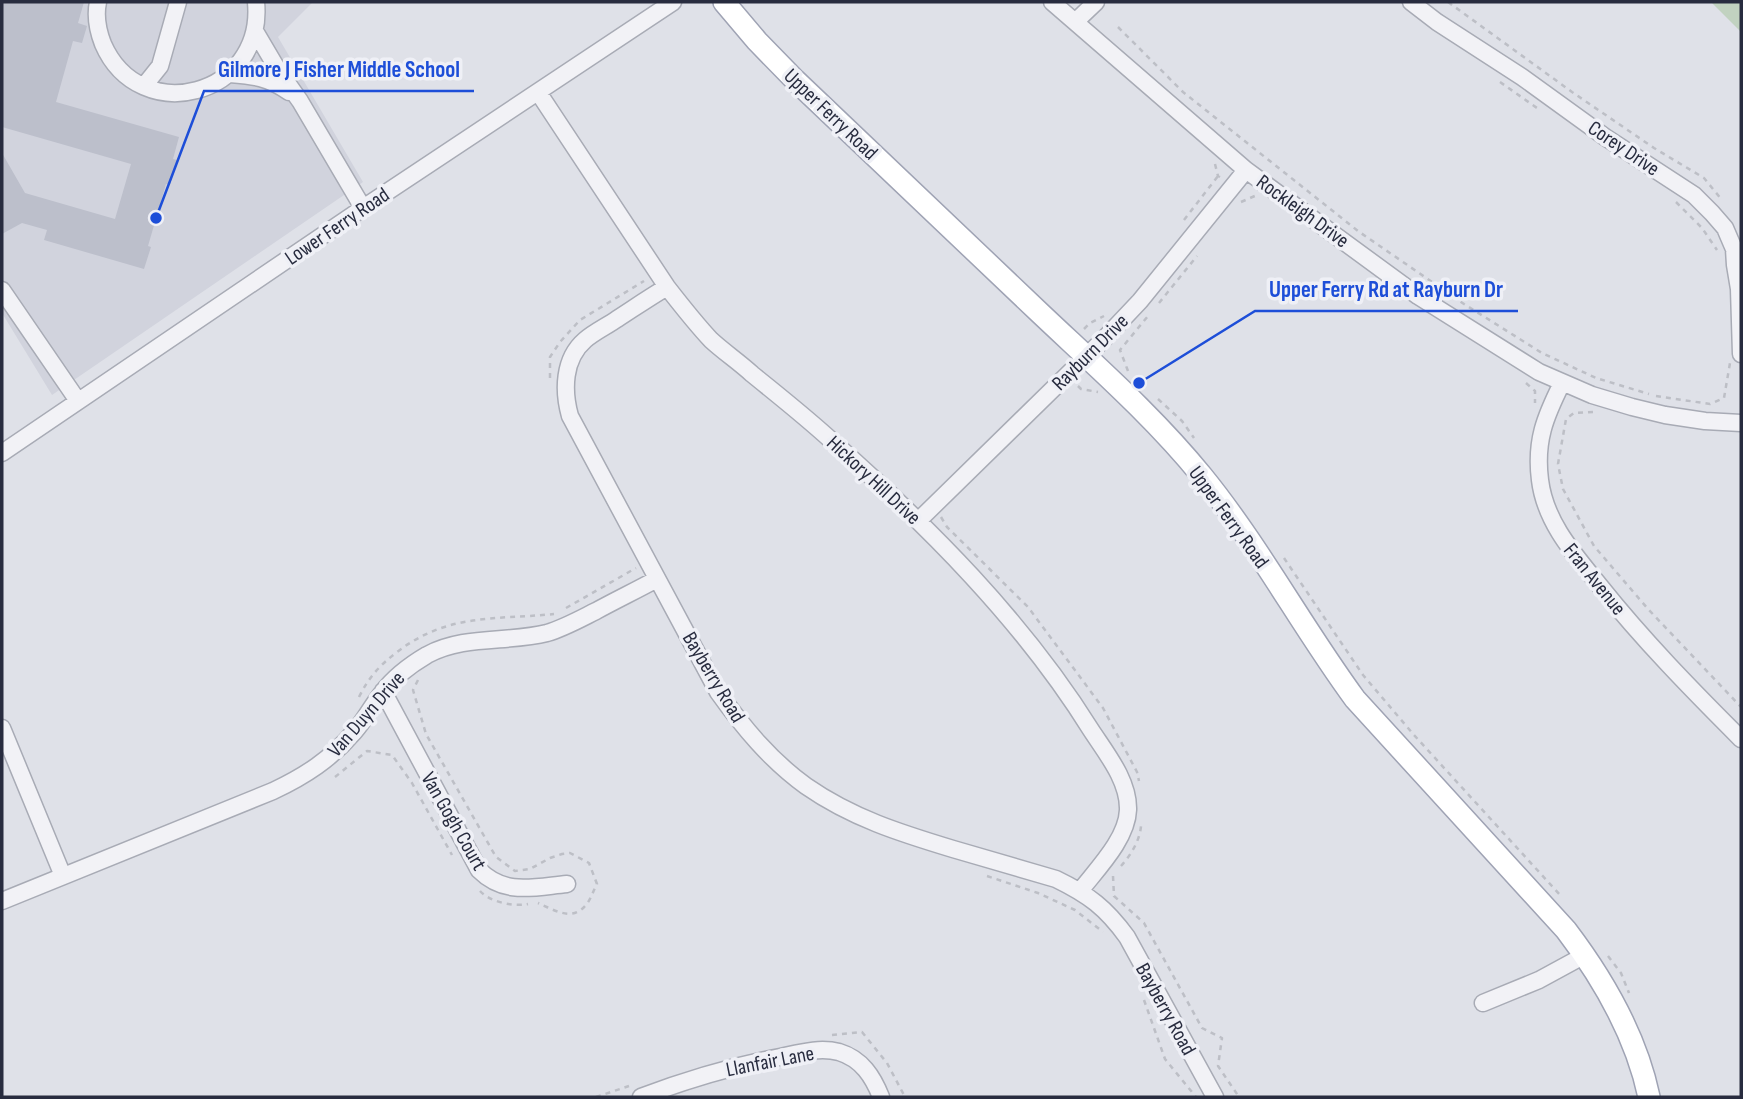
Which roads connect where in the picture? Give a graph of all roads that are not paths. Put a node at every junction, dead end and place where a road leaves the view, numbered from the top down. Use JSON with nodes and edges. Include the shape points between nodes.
{"nodes":[{"id":1,"x":98,"y":2,"type":"edge"},
{"id":2,"x":178,"y":2,"type":"edge"},
{"id":3,"x":256,"y":2,"type":"edge"},
{"id":4,"x":673,"y":2,"type":"edge"},
{"id":5,"x":724,"y":2,"type":"edge"},
{"id":6,"x":1052,"y":2,"type":"edge"},
{"id":7,"x":1096,"y":2,"type":"edge"},
{"id":8,"x":1411,"y":2,"type":"edge"},
{"id":9,"x":1075,"y":22,"type":"junction"},
{"id":10,"x":255,"y":31,"type":"junction"},
{"id":11,"x":229,"y":74,"type":"junction"},
{"id":12,"x":144,"y":86,"type":"junction"},
{"id":13,"x":538,"y":92,"type":"junction"},
{"id":14,"x":300,"y":100,"type":"junction"},
{"id":15,"x":1247,"y":170,"type":"junction"},
{"id":16,"x":363,"y":208,"type":"junction"},
{"id":17,"x":667,"y":287,"type":"junction"},
{"id":18,"x":2,"y":290,"type":"edge"},
{"id":19,"x":1736,"y":356,"type":"edge"},
{"id":20,"x":1086,"y":357,"type":"junction"},
{"id":21,"x":1562,"y":383,"type":"junction"},
{"id":22,"x":78,"y":401,"type":"junction"},
{"id":23,"x":1741,"y":423,"type":"edge"},
{"id":24,"x":2,"y":453,"type":"edge"},
{"id":25,"x":918,"y":521,"type":"junction"},
{"id":26,"x":657,"y":579,"type":"junction"},
{"id":27,"x":383,"y":691,"type":"junction"},
{"id":28,"x":2,"y":728,"type":"edge"},
{"id":29,"x":1741,"y":739,"type":"edge"},
{"id":30,"x":63,"y":876,"type":"junction"},
{"id":31,"x":567,"y":884,"type":"dead end"},
{"id":32,"x":1080,"y":891,"type":"junction"},
{"id":33,"x":2,"y":901,"type":"edge"},
{"id":34,"x":1594,"y":953,"type":"junction"},
{"id":35,"x":1483,"y":1003,"type":"dead end"},
{"id":36,"x":641,"y":1097,"type":"edge"},
{"id":37,"x":881,"y":1097,"type":"edge"},
{"id":38,"x":1214,"y":1097,"type":"edge"},
{"id":39,"x":1649,"y":1097,"type":"edge"}],
"edges":[{"from":1,"to":12,"type":"street","via":[[99,33],[108,55]]},
{"from":2,"to":12,"type":"street","via":[[160,66]]},
{"from":3,"to":10,"type":"street"},
{"from":4,"to":13,"type":"street","name":"Lower Ferry Road"},
{"from":5,"to":20,"type":"main road","name":"Upper Ferry Road","via":[[794,80]]},
{"from":6,"to":9,"type":"street","name":"Rockleigh Drive"},
{"from":7,"to":9,"type":"street"},
{"from":8,"to":19,"type":"street","name":"Corey Drive","via":[[1694,195],[1712,213],[1734,249],[1739,289]]},
{"from":9,"to":15,"type":"street","name":"Rockleigh Drive"},
{"from":10,"to":11,"type":"street"},
{"from":10,"to":14,"type":"street"},
{"from":11,"to":12,"type":"street","via":[[188,92]]},
{"from":11,"to":14,"type":"street","via":[[261,77]]},
{"from":13,"to":16,"type":"street","name":"Lower Ferry Road"},
{"from":13,"to":17,"type":"street","name":"Hickory Hill Drive"},
{"from":14,"to":16,"type":"street"},
{"from":15,"to":20,"type":"street","name":"Rayburn Drive","via":[[1140,301]]},
{"from":15,"to":21,"type":"street","name":"Rockleigh Drive","via":[[1418,296]]},
{"from":16,"to":22,"type":"street","name":"Lower Ferry Road"},
{"from":17,"to":25,"type":"street","name":"Hickory Hill Drive","via":[[713,341],[826,435]]},
{"from":17,"to":26,"type":"street","name":"Bayberry Road","via":[[584,341],[568,368],[565,384],[570,416]]},
{"from":18,"to":22,"type":"street"},
{"from":20,"to":25,"type":"street","name":"Rayburn Drive"},
{"from":20,"to":34,"type":"main road","name":"Upper Ferry Road","via":[[1202,476],[1355,699],[1556,920]]},
{"from":21,"to":23,"type":"street","name":"Rockleigh Drive","via":[[1654,412]]},
{"from":21,"to":29,"type":"street","name":"Fran Avenue","via":[[1546,414],[1538,460],[1545,503],[1554,524],[1619,610]]},
{"from":22,"to":24,"type":"street","name":"Lower Ferry Road"},
{"from":25,"to":32,"type":"street","name":"Hickory Hill Drive","via":[[974,579],[1051,672],[1124,786],[1129,813],[1125,828]]},
{"from":26,"to":27,"type":"street","name":"Van Duyn Drive","via":[[547,633],[468,642],[430,654],[411,664]]},
{"from":26,"to":32,"type":"street","name":"Bayberry Road","via":[[738,720],[805,785],[866,820],[1056,879]]},
{"from":27,"to":30,"type":"street","name":"Van Duyn Drive","via":[[339,750],[298,780]]},
{"from":27,"to":31,"type":"street","name":"Van Gogh Court","via":[[479,870],[510,888]]},
{"from":28,"to":30,"type":"street"},
{"from":30,"to":33,"type":"street","name":"Van Duyn Drive"},
{"from":32,"to":38,"type":"street","name":"Bayberry Road","via":[[1127,937]]},
{"from":34,"to":35,"type":"street"},
{"from":34,"to":39,"type":"main road","name":"Upper Ferry Road","via":[[1637,1055]]},
{"from":36,"to":37,"type":"street","name":"Llanfair Lane","via":[[753,1062],[827,1050],[865,1068]]}]}
